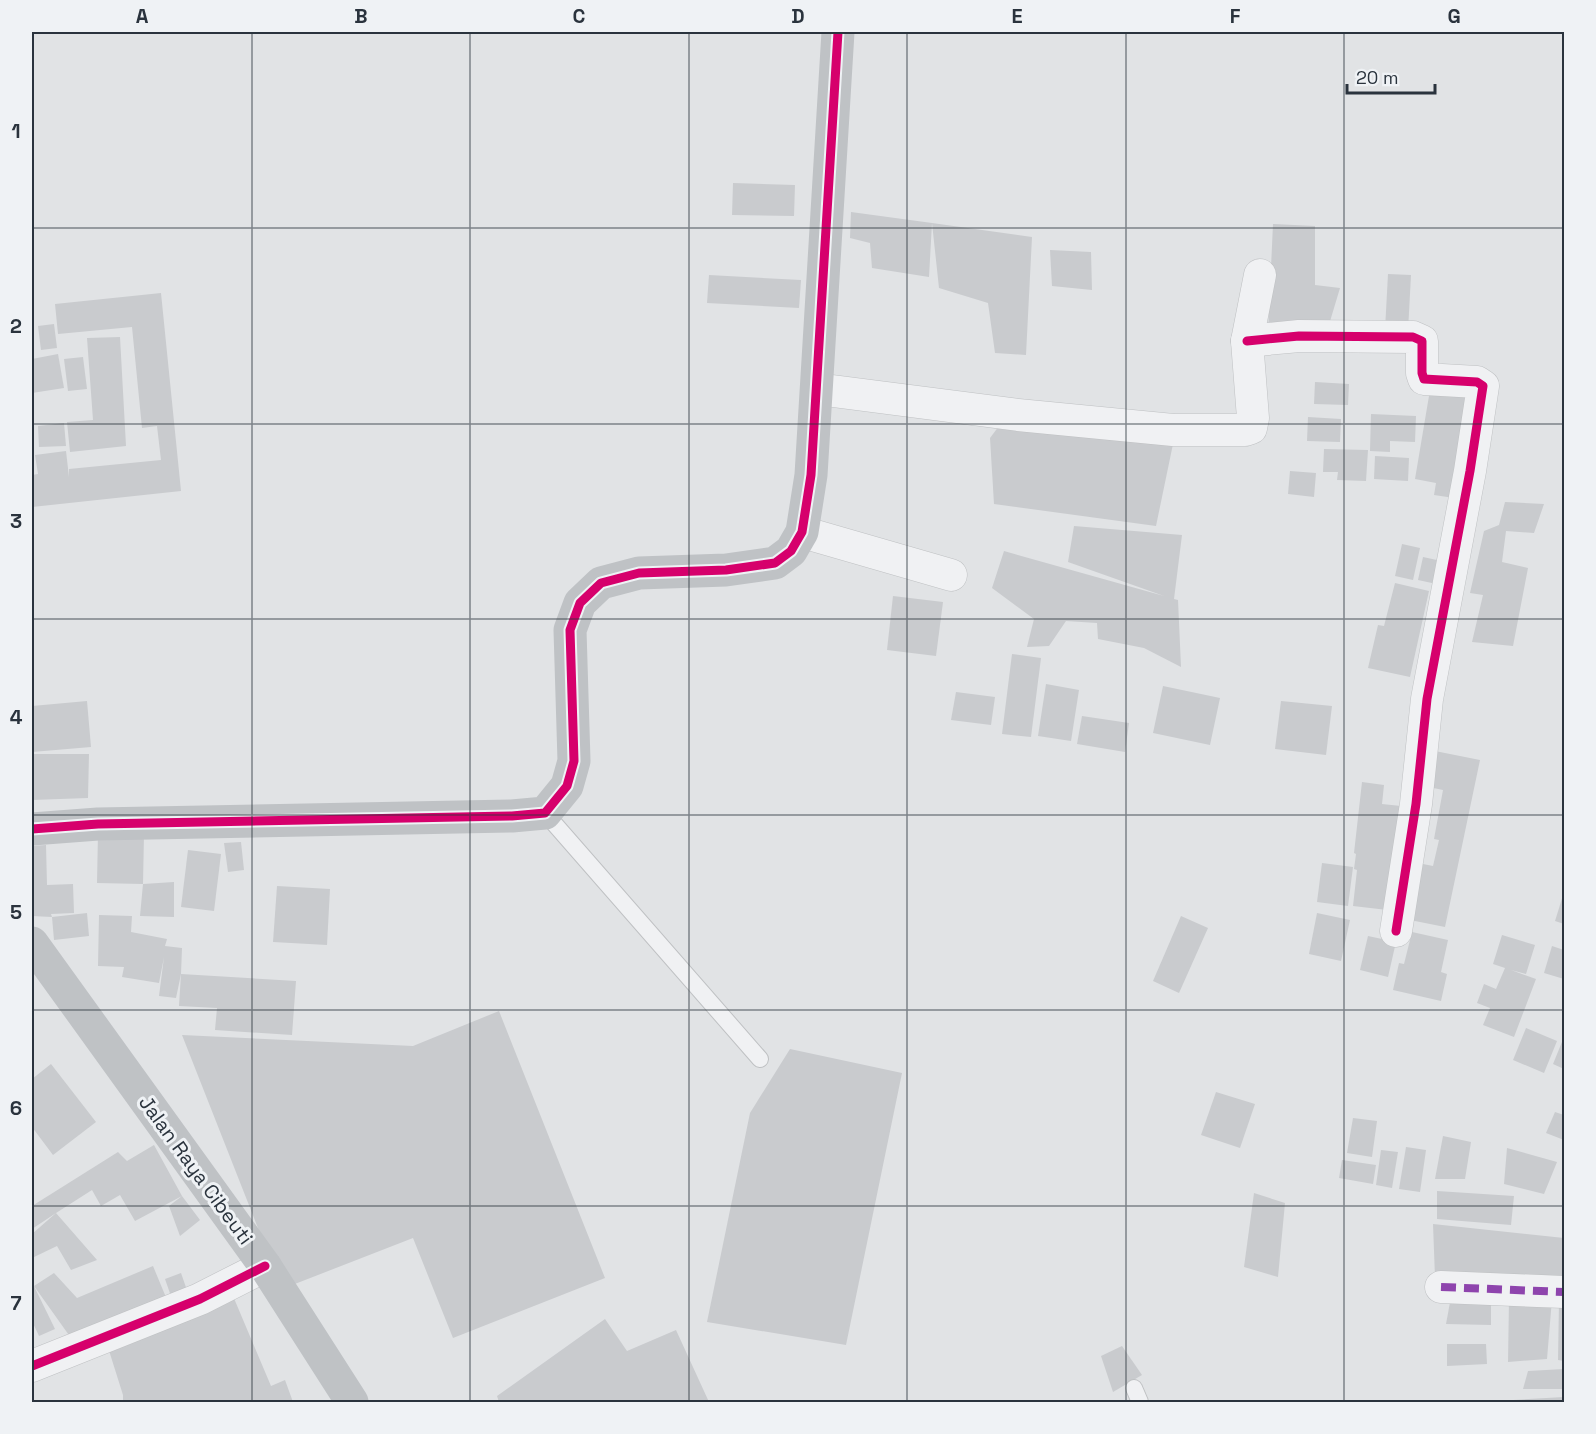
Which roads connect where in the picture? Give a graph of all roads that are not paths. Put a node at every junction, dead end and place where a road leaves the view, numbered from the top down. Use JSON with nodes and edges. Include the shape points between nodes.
{"nodes":[{"id":1,"x":838,"y":32,"type":"edge"},
{"id":2,"x":1260,"y":275,"type":"dead end"},
{"id":3,"x":1247,"y":341,"type":"junction"},
{"id":4,"x":816,"y":389,"type":"junction"},
{"id":5,"x":802,"y":532,"type":"junction"},
{"id":6,"x":951,"y":575,"type":"dead end"},
{"id":7,"x":545,"y":813,"type":"junction"},
{"id":8,"x":32,"y":829,"type":"edge"},
{"id":9,"x":1396,"y":931,"type":"dead end"},
{"id":10,"x":32,"y":943,"type":"edge"},
{"id":11,"x":760,"y":1059,"type":"dead end"},
{"id":12,"x":265,"y":1266,"type":"junction"},
{"id":13,"x":1441,"y":1287,"type":"dead end"},
{"id":14,"x":1564,"y":1292,"type":"edge"},
{"id":15,"x":32,"y":1366,"type":"edge"},
{"id":16,"x":352,"y":1402,"type":"edge"}],
"edges":[{"from":1,"to":4,"type":"street"},
{"from":2,"to":3,"type":"street"},
{"from":3,"to":4,"type":"street","via":[[1252,424],[1251,428],[1239,431],[1173,430],[1018,415]]},
{"from":3,"to":9,"type":"street","via":[[1299,336],[1413,337],[1422,341],[1424,379],[1477,382],[1483,386],[1428,693]]},
{"from":4,"to":5,"type":"street","via":[[811,475]]},
{"from":5,"to":6,"type":"street"},
{"from":5,"to":7,"type":"street","via":[[791,551],[775,563],[726,570],[639,573],[601,583],[580,603],[570,630],[574,761],[567,786]]},
{"from":7,"to":8,"type":"street"},
{"from":7,"to":11,"type":"lane"},
{"from":10,"to":12,"type":"street","name":"Jalan Raya Cibeuti"},
{"from":12,"to":15,"type":"street","via":[[200,1299]]},
{"from":12,"to":16,"type":"street","name":"Jalan Raya Cibeuti"},
{"from":13,"to":14,"type":"street"}]}
